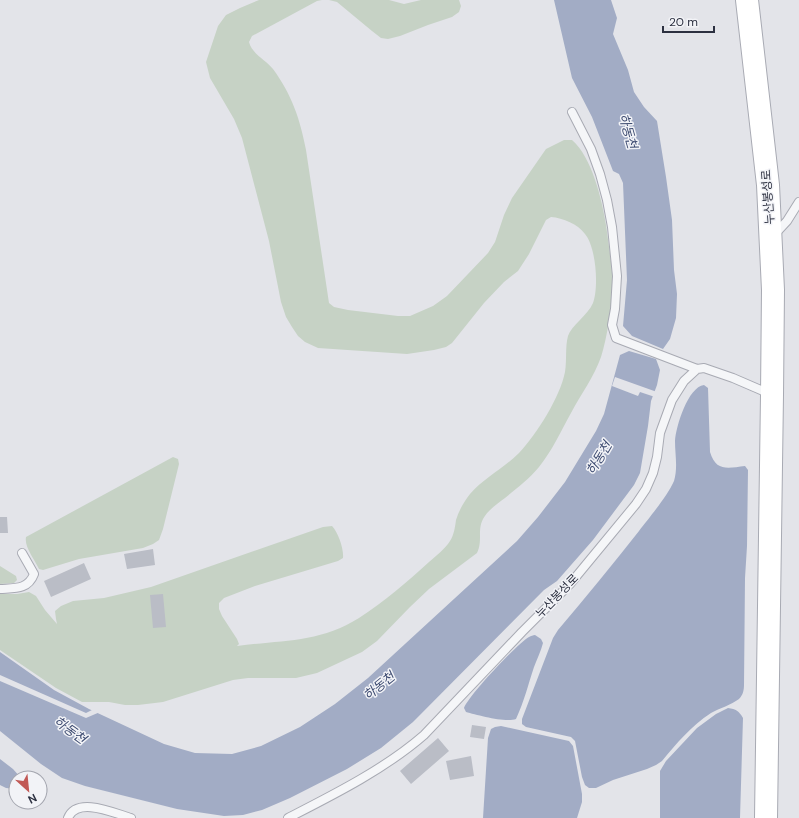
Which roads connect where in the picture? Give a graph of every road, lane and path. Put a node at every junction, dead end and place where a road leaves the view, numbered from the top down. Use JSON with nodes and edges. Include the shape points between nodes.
{"nodes":[{"id":1,"x":747,"y":0,"type":"edge"},
{"id":2,"x":572,"y":112,"type":"dead end"},
{"id":3,"x":799,"y":202,"type":"edge"},
{"id":4,"x":770,"y":239,"type":"junction"},
{"id":5,"x":697,"y":369,"type":"junction"},
{"id":6,"x":772,"y":395,"type":"junction"},
{"id":7,"x":22,"y":553,"type":"dead end"},
{"id":8,"x":0,"y":589,"type":"edge"},
{"id":9,"x":68,"y":818,"type":"edge"},
{"id":10,"x":131,"y":818,"type":"edge"},
{"id":11,"x":288,"y":818,"type":"edge"},
{"id":12,"x":766,"y":818,"type":"edge"}],
"edges":[{"from":1,"to":4,"type":"street","name":"누산봉성로","via":[[768,185]]},
{"from":2,"to":5,"type":"lane","via":[[591,149],[607,200],[617,276],[612,325],[616,338]]},
{"from":3,"to":4,"type":"lane","via":[[787,221]]},
{"from":4,"to":6,"type":"street","name":"누산봉성로","via":[[773,290]]},
{"from":5,"to":6,"type":"lane","via":[[704,368],[733,378]]},
{"from":5,"to":11,"type":"lane","name":"누산봉성로","via":[[684,381],[672,400],[660,433],[657,457],[646,489],[570,584],[409,748],[342,790]]},
{"from":6,"to":12,"type":"street","name":"누산봉성로"},
{"from":7,"to":8,"type":"lane","via":[[34,574],[32,580],[19,588]]},
{"from":9,"to":10,"type":"lane","via":[[70,813],[78,808],[89,806]]}]}
